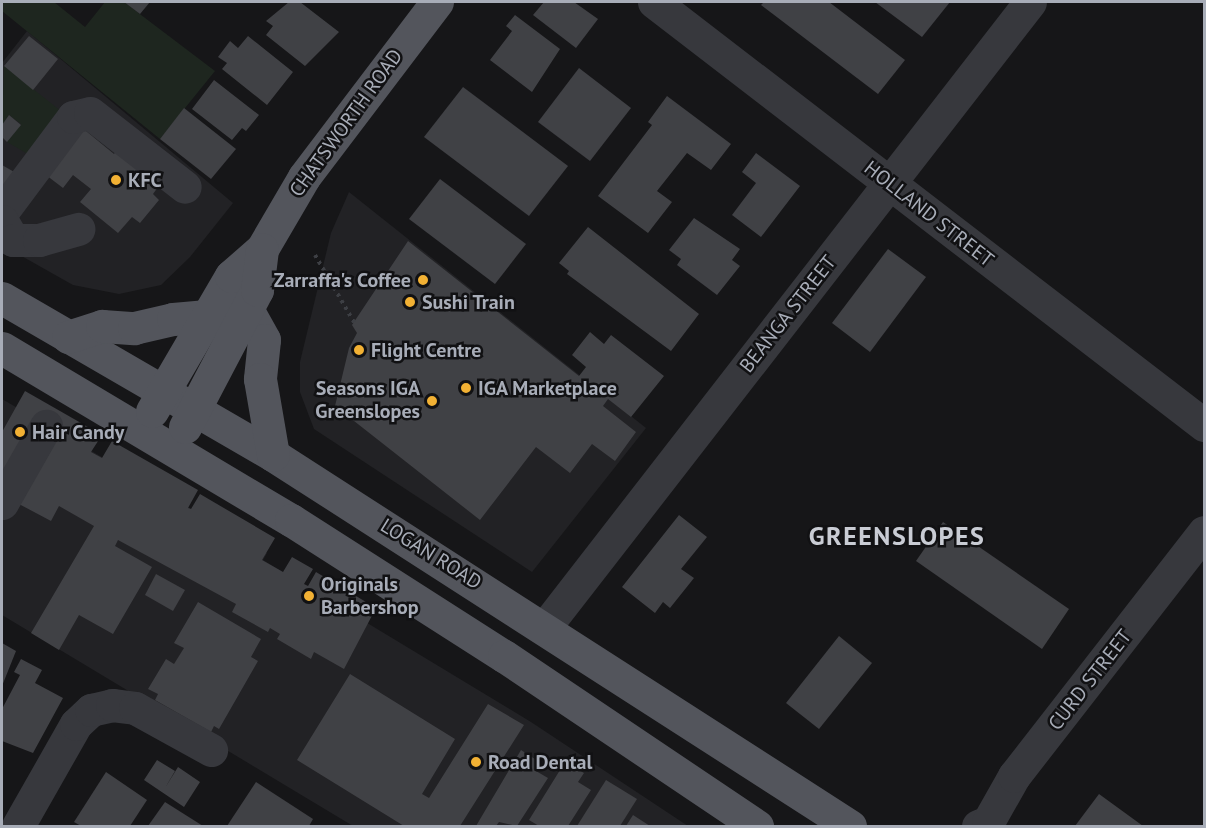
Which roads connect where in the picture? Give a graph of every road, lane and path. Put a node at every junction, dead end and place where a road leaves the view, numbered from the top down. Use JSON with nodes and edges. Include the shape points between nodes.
{"nodes":[{"id":1,"x":437,"y":2,"type":"edge"},
{"id":2,"x":654,"y":2,"type":"edge"},
{"id":3,"x":1030,"y":2,"type":"edge"},
{"id":4,"x":890,"y":184,"type":"junction"},
{"id":5,"x":185,"y":187,"type":"dead end"},
{"id":6,"x":2,"y":212,"type":"edge"},
{"id":7,"x":2,"y":220,"type":"edge"},
{"id":8,"x":78,"y":229,"type":"dead end"},
{"id":9,"x":262,"y":249,"type":"junction"},
{"id":10,"x":315,"y":255,"type":"dead end"},
{"id":11,"x":2,"y":298,"type":"edge"},
{"id":12,"x":247,"y":309,"type":"junction"},
{"id":13,"x":207,"y":316,"type":"junction"},
{"id":14,"x":354,"y":322,"type":"dead end"},
{"id":15,"x":68,"y":337,"type":"junction"},
{"id":16,"x":2,"y":348,"type":"edge"},
{"id":17,"x":163,"y":391,"type":"junction"},
{"id":18,"x":58,"y":407,"type":"junction"},
{"id":19,"x":195,"y":409,"type":"junction"},
{"id":20,"x":1204,"y":425,"type":"edge"},
{"id":21,"x":143,"y":428,"type":"junction"},
{"id":22,"x":174,"y":448,"type":"junction"},
{"id":23,"x":273,"y":455,"type":"junction"},
{"id":24,"x":2,"y":503,"type":"edge"},
{"id":25,"x":1204,"y":532,"type":"edge"},
{"id":26,"x":544,"y":627,"type":"junction"},
{"id":27,"x":211,"y":750,"type":"dead end"},
{"id":28,"x":983,"y":824,"type":"edge"},
{"id":29,"x":18,"y":826,"type":"edge"},
{"id":30,"x":757,"y":826,"type":"edge"},
{"id":31,"x":850,"y":826,"type":"edge"}],
"edges":[{"from":1,"to":9,"type":"main road","name":"CHATSWORTH ROAD","via":[[304,177]]},
{"from":2,"to":4,"type":"street","name":"HOLLAND STREET"},
{"from":3,"to":4,"type":"street","name":"BEANGA STREET"},
{"from":4,"to":20,"type":"street","name":"HOLLAND STREET"},
{"from":4,"to":26,"type":"street","name":"BEANGA STREET"},
{"from":5,"to":6,"type":"street","via":[[90,112],[73,117]]},
{"from":7,"to":8,"type":"street","via":[[13,240],[39,240]]},
{"from":9,"to":12,"type":"main road","name":"CHATSWORTH ROAD","via":[[257,290]]},
{"from":9,"to":13,"type":"main road","name":"CHATSWORTH ROAD","via":[[231,276]]},
{"from":10,"to":14,"type":"path"},
{"from":11,"to":15,"type":"main road","name":"LOGAN ROAD"},
{"from":12,"to":19,"type":"main road","name":"CHATSWORTH ROAD"},
{"from":12,"to":23,"type":"main road","via":[[264,340],[260,379]]},
{"from":13,"to":15,"type":"main road","via":[[134,328],[102,326]]},
{"from":13,"to":17,"type":"main road","name":"CHATSWORTH ROAD"},
{"from":15,"to":17,"type":"main road","name":"LOGAN ROAD"},
{"from":16,"to":18,"type":"main road"},
{"from":17,"to":19,"type":"main road","name":"LOGAN ROAD"},
{"from":17,"to":21,"type":"main road","name":"CHATSWORTH ROAD"},
{"from":18,"to":21,"type":"main road"},
{"from":18,"to":24,"type":"street"},
{"from":19,"to":22,"type":"main road","name":"CHATSWORTH ROAD"},
{"from":19,"to":23,"type":"main road","name":"LOGAN ROAD"},
{"from":21,"to":22,"type":"main road"},
{"from":22,"to":30,"type":"main road","via":[[504,656]]},
{"from":23,"to":26,"type":"main road","name":"LOGAN ROAD"},
{"from":25,"to":28,"type":"street","name":"CURD STREET","via":[[1014,776]]},
{"from":26,"to":31,"type":"main road","name":"LOGAN ROAD"},
{"from":27,"to":29,"type":"street","via":[[135,708],[112,705],[91,710],[75,724]]}]}
